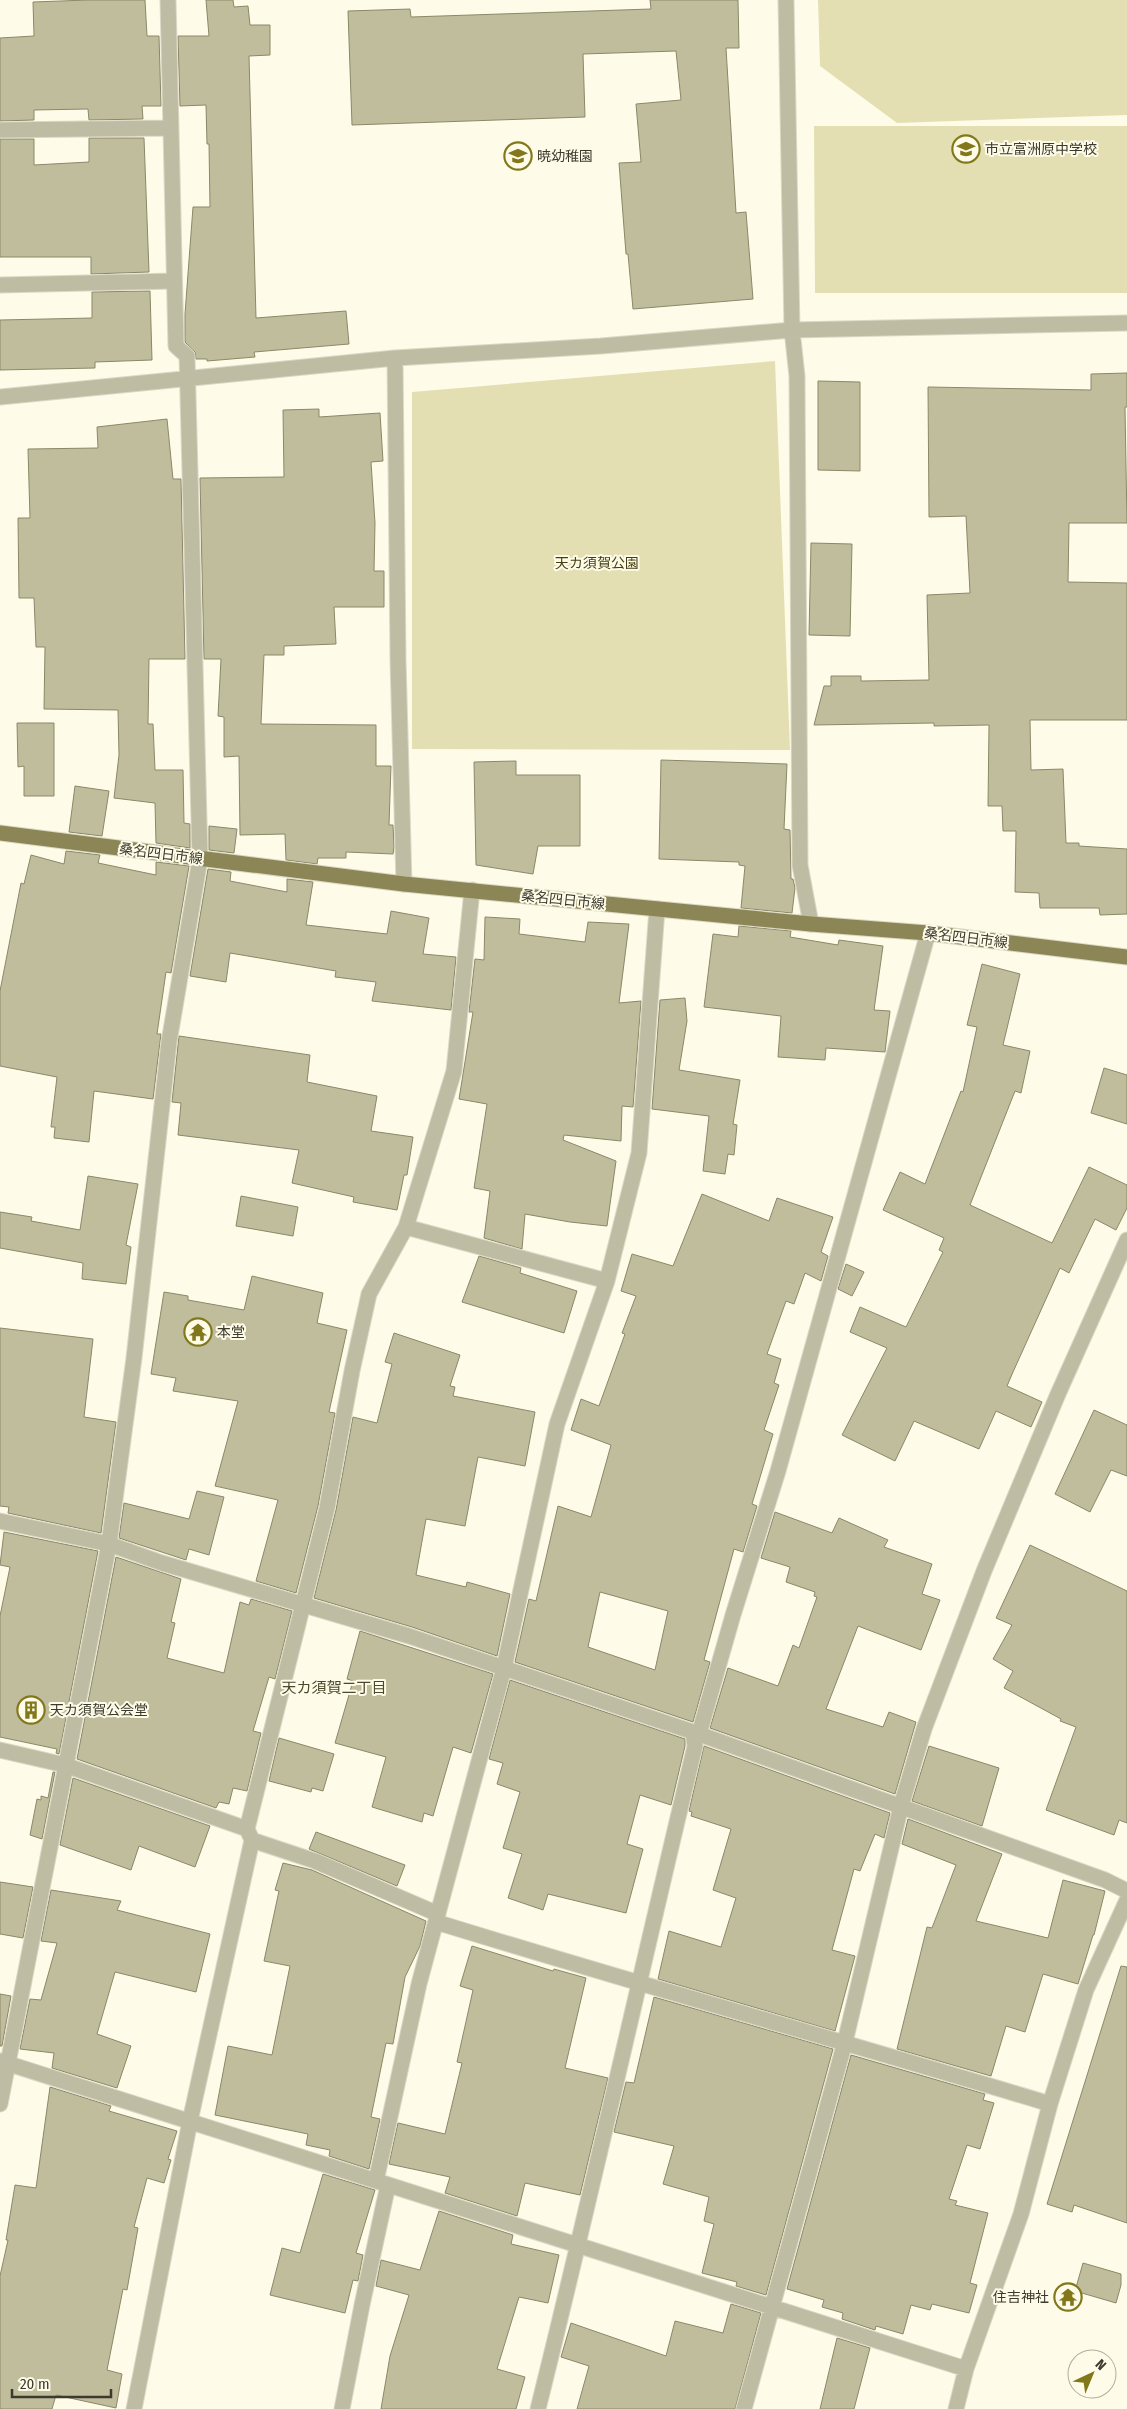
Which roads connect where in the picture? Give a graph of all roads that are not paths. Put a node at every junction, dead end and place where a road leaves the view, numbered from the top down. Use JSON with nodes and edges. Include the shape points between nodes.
{"nodes":[{"id":1,"x":168,"y":0,"type":"edge"},
{"id":2,"x":786,"y":0,"type":"edge"},
{"id":3,"x":170,"y":128,"type":"junction"},
{"id":4,"x":0,"y":130,"type":"edge"},
{"id":5,"x":174,"y":281,"type":"junction"},
{"id":6,"x":0,"y":285,"type":"edge"},
{"id":7,"x":1127,"y":323,"type":"edge"},
{"id":8,"x":792,"y":330,"type":"junction"},
{"id":9,"x":395,"y":358,"type":"junction"},
{"id":10,"x":187,"y":380,"type":"junction"},
{"id":11,"x":0,"y":397,"type":"edge"},
{"id":12,"x":0,"y":833,"type":"edge"},
{"id":13,"x":200,"y":859,"type":"junction"},
{"id":14,"x":404,"y":884,"type":"junction"},
{"id":15,"x":472,"y":890,"type":"junction"},
{"id":16,"x":657,"y":910,"type":"junction"},
{"id":17,"x":811,"y":924,"type":"junction"},
{"id":18,"x":928,"y":933,"type":"junction"},
{"id":19,"x":1127,"y":957,"type":"edge"},
{"id":20,"x":406,"y":1227,"type":"junction"},
{"id":21,"x":1127,"y":1240,"type":"edge"},
{"id":22,"x":607,"y":1281,"type":"junction"},
{"id":23,"x":0,"y":1521,"type":"edge"},
{"id":24,"x":109,"y":1544,"type":"junction"},
{"id":25,"x":304,"y":1605,"type":"junction"},
{"id":26,"x":504,"y":1668,"type":"junction"},
{"id":27,"x":696,"y":1733,"type":"junction"},
{"id":28,"x":0,"y":1750,"type":"edge"},
{"id":29,"x":65,"y":1765,"type":"junction"},
{"id":30,"x":901,"y":1806,"type":"junction"},
{"id":31,"x":250,"y":1834,"type":"junction"},
{"id":32,"x":1127,"y":1891,"type":"edge"},
{"id":33,"x":1127,"y":1900,"type":"edge"},
{"id":34,"x":437,"y":1918,"type":"junction"},
{"id":35,"x":637,"y":1984,"type":"junction"},
{"id":36,"x":845,"y":2042,"type":"junction"},
{"id":37,"x":4,"y":2062,"type":"edge"},
{"id":38,"x":0,"y":2104,"type":"edge"},
{"id":39,"x":1050,"y":2104,"type":"junction"},
{"id":40,"x":190,"y":2121,"type":"junction"},
{"id":41,"x":382,"y":2183,"type":"junction"},
{"id":42,"x":579,"y":2245,"type":"junction"},
{"id":43,"x":773,"y":2306,"type":"junction"},
{"id":44,"x":966,"y":2369,"type":"junction"},
{"id":45,"x":134,"y":2409,"type":"edge"},
{"id":46,"x":342,"y":2409,"type":"edge"},
{"id":47,"x":538,"y":2409,"type":"edge"},
{"id":48,"x":744,"y":2409,"type":"edge"},
{"id":49,"x":956,"y":2409,"type":"edge"}],
"edges":[{"from":1,"to":3,"type":"street"},
{"from":2,"to":8,"type":"street"},
{"from":3,"to":4,"type":"street"},
{"from":3,"to":5,"type":"street"},
{"from":5,"to":6,"type":"street"},
{"from":5,"to":10,"type":"street","via":[[176,346],[187,356]]},
{"from":7,"to":8,"type":"street"},
{"from":8,"to":9,"type":"street","via":[[601,346]]},
{"from":8,"to":17,"type":"street","via":[[797,376],[800,865]]},
{"from":9,"to":10,"type":"street"},
{"from":9,"to":14,"type":"street"},
{"from":10,"to":11,"type":"street"},
{"from":10,"to":13,"type":"street"},
{"from":12,"to":13,"type":"main road","name":"桑名四日市線"},
{"from":13,"to":14,"type":"main road","name":"桑名四日市線"},
{"from":13,"to":24,"type":"street","via":[[169,1042],[134,1358]]},
{"from":14,"to":15,"type":"main road","name":"桑名四日市線"},
{"from":15,"to":16,"type":"main road","name":"桑名四日市線"},
{"from":15,"to":20,"type":"street","via":[[454,1071]]},
{"from":16,"to":17,"type":"main road","name":"桑名四日市線"},
{"from":16,"to":22,"type":"street","via":[[639,1153]]},
{"from":17,"to":18,"type":"main road","name":"桑名四日市線"},
{"from":18,"to":19,"type":"main road","name":"桑名四日市線"},
{"from":18,"to":27,"type":"street","via":[[778,1470]]},
{"from":20,"to":22,"type":"street"},
{"from":20,"to":25,"type":"street","via":[[370,1294]]},
{"from":21,"to":30,"type":"street","via":[[984,1571],[924,1729]]},
{"from":22,"to":26,"type":"street","via":[[557,1424]]},
{"from":23,"to":24,"type":"street"},
{"from":24,"to":25,"type":"street"},
{"from":24,"to":29,"type":"street"},
{"from":25,"to":26,"type":"street"},
{"from":25,"to":31,"type":"street"},
{"from":26,"to":27,"type":"street"},
{"from":26,"to":34,"type":"street"},
{"from":27,"to":30,"type":"street"},
{"from":27,"to":35,"type":"street"},
{"from":28,"to":29,"type":"street"},
{"from":29,"to":31,"type":"street"},
{"from":29,"to":37,"type":"street"},
{"from":30,"to":32,"type":"street","via":[[1105,1880]]},
{"from":30,"to":36,"type":"street"},
{"from":31,"to":34,"type":"street"},
{"from":31,"to":40,"type":"street"},
{"from":33,"to":39,"type":"street","via":[[1086,1990]]},
{"from":34,"to":35,"type":"street"},
{"from":34,"to":41,"type":"street","via":[[419,1984]]},
{"from":35,"to":36,"type":"street"},
{"from":35,"to":42,"type":"street"},
{"from":36,"to":39,"type":"street"},
{"from":36,"to":43,"type":"street"},
{"from":37,"to":38,"type":"street"},
{"from":37,"to":40,"type":"street"},
{"from":39,"to":44,"type":"street","via":[[1020,2214]]},
{"from":40,"to":41,"type":"street"},
{"from":40,"to":45,"type":"street"},
{"from":41,"to":42,"type":"street"},
{"from":41,"to":46,"type":"street"},
{"from":42,"to":43,"type":"street"},
{"from":42,"to":47,"type":"street"},
{"from":43,"to":44,"type":"street"},
{"from":43,"to":48,"type":"street"},
{"from":44,"to":49,"type":"street"}]}
